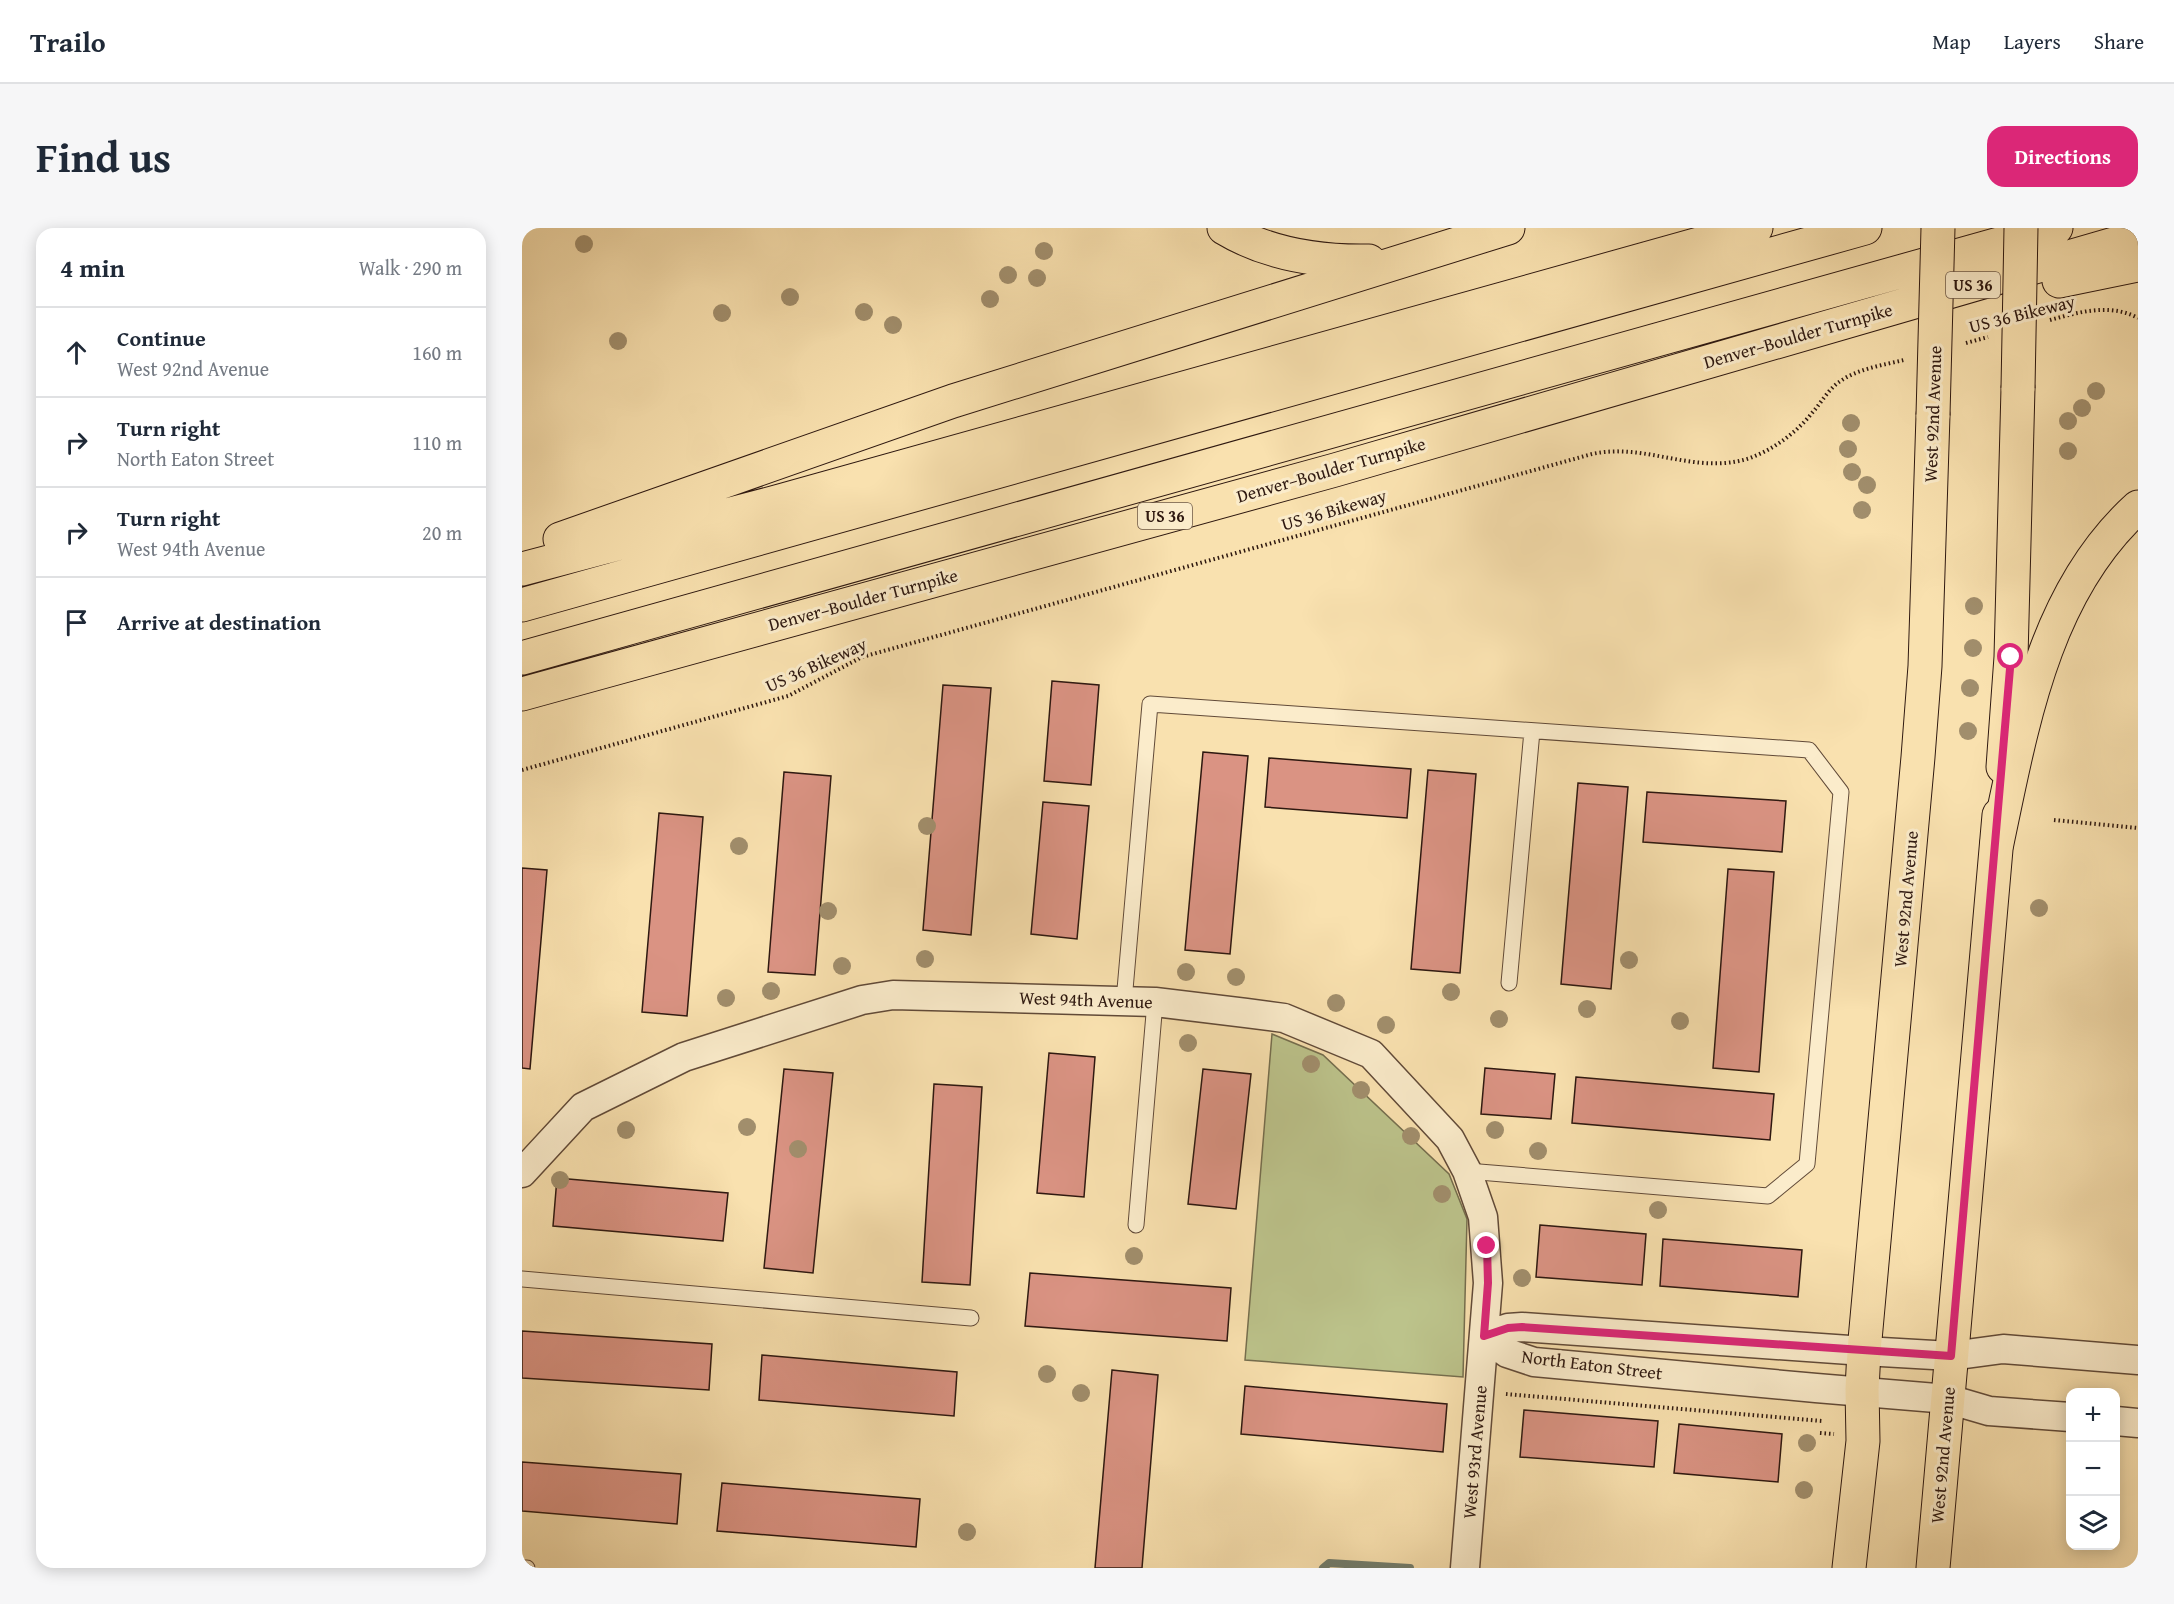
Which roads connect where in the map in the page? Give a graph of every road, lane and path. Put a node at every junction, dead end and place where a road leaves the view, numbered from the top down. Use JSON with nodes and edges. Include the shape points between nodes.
{"nodes":[{"id":1,"x":1224,"y":228,"type":"edge"},
{"id":2,"x":1508,"y":228,"type":"edge"},
{"id":3,"x":1756,"y":228,"type":"edge"},
{"id":4,"x":1865,"y":228,"type":"edge"},
{"id":5,"x":1938,"y":228,"type":"edge"},
{"id":6,"x":2021,"y":228,"type":"edge"},
{"id":7,"x":2056,"y":228,"type":"edge"},
{"id":8,"x":2138,"y":237,"type":"edge"},
{"id":9,"x":1401,"y":260,"type":"junction"},
{"id":10,"x":2138,"y":265,"type":"edge"},
{"id":11,"x":2138,"y":318,"type":"edge"},
{"id":12,"x":2042,"y":322,"type":"dead end"},
{"id":13,"x":1807,"y":333,"type":"junction"},
{"id":14,"x":1996,"y":334,"type":"dead end"},
{"id":15,"x":1962,"y":344,"type":"dead end"},
{"id":16,"x":1916,"y":356,"type":"dead end"},
{"id":17,"x":2138,"y":507,"type":"edge"},
{"id":18,"x":522,"y":553,"type":"edge"},
{"id":19,"x":522,"y":569,"type":"edge"},
{"id":20,"x":522,"y":605,"type":"edge"},
{"id":21,"x":522,"y":658,"type":"edge"},
{"id":22,"x":522,"y":694,"type":"edge"},
{"id":23,"x":1532,"y":730,"type":"junction"},
{"id":24,"x":522,"y":770,"type":"edge"},
{"id":25,"x":2054,"y":820,"type":"dead end"},
{"id":26,"x":2138,"y":828,"type":"edge"},
{"id":27,"x":1997,"y":843,"type":"junction"},
{"id":28,"x":1509,"y":983,"type":"dead end"},
{"id":29,"x":1124,"y":1001,"type":"junction"},
{"id":30,"x":1155,"y":1002,"type":"junction"},
{"id":31,"x":1467,"y":1171,"type":"junction"},
{"id":32,"x":522,"y":1173,"type":"edge"},
{"id":33,"x":1137,"y":1225,"type":"dead end"},
{"id":34,"x":522,"y":1279,"type":"edge"},
{"id":35,"x":971,"y":1318,"type":"dead end"},
{"id":36,"x":1484,"y":1336,"type":"junction"},
{"id":37,"x":1864,"y":1351,"type":"junction"},
{"id":38,"x":1951,"y":1356,"type":"junction"},
{"id":39,"x":2138,"y":1360,"type":"edge"},
{"id":40,"x":1862,"y":1389,"type":"junction"},
{"id":41,"x":1500,"y":1393,"type":"dead end"},
{"id":42,"x":1948,"y":1399,"type":"junction"},
{"id":43,"x":2066,"y":1417,"type":"edge"},
{"id":44,"x":1822,"y":1421,"type":"dead end"},
{"id":45,"x":2120,"y":1421,"type":"edge"},
{"id":46,"x":2138,"y":1423,"type":"edge"},
{"id":47,"x":1820,"y":1433,"type":"dead end"},
{"id":48,"x":1838,"y":1434,"type":"dead end"},
{"id":49,"x":522,"y":1568,"type":"edge"},
{"id":50,"x":527,"y":1568,"type":"edge"},
{"id":51,"x":1465,"y":1568,"type":"edge"},
{"id":52,"x":1849,"y":1568,"type":"edge"},
{"id":53,"x":1933,"y":1568,"type":"edge"}],
"edges":[{"from":1,"to":9,"type":"main road","via":[[1251,242],[1302,256],[1346,262]]},
{"from":2,"to":9,"type":"main road"},
{"from":3,"to":19,"type":"main road","via":[[791,498]]},
{"from":4,"to":20,"type":"main road"},
{"from":5,"to":37,"type":"main road","name":"West 92nd Avenue","bridge":true,"via":[[1925,666]]},
{"from":6,"to":27,"type":"main road","name":"West 92nd Avenue","bridge":true,"via":[[2011,657]]},
{"from":7,"to":21,"type":"main road"},
{"from":8,"to":13,"type":"main road","name":"Denver–Boulder Turnpike","number":"US 36"},
{"from":9,"to":18,"type":"main road","via":[[953,401]]},
{"from":10,"to":13,"type":"main road"},
{"from":11,"to":12,"type":"path","name":"US 36 Bikeway","via":[[2116,310],[2102,310]]},
{"from":13,"to":22,"type":"main road","name":"Denver–Boulder Turnpike","number":"US 36","via":[[1335,470]]},
{"from":14,"to":15,"type":"path","name":"US 36 Bikeway"},
{"from":16,"to":24,"type":"path","name":"US 36 Bikeway","via":[[1847,377],[1829,391],[1798,429],[1751,457],[1700,465],[1627,450],[1592,454],[893,647],[847,663],[788,696]]},
{"from":17,"to":27,"type":"main road","via":[[2109,538],[2075,588],[2048,644],[2018,743]]},
{"from":23,"to":28,"type":"lane"},
{"from":23,"to":29,"type":"lane","via":[[1150,704]]},
{"from":23,"to":31,"type":"lane","via":[[1809,750],[1841,792],[1807,1164],[1768,1196]]},
{"from":25,"to":26,"type":"path"},
{"from":27,"to":38,"type":"main road","name":"West 92nd Avenue"},
{"from":29,"to":30,"type":"street","name":"West 94th Avenue"},
{"from":29,"to":32,"type":"street","name":"West 94th Avenue","via":[[893,994],[862,1000],[684,1057],[582,1107]]},
{"from":30,"to":31,"type":"street","name":"West 94th Avenue","via":[[1284,1018],[1371,1054],[1450,1138]]},
{"from":30,"to":33,"type":"lane"},
{"from":31,"to":36,"type":"street","name":"West 94th Avenue","via":[[1483,1217],[1487,1246]]},
{"from":34,"to":35,"type":"lane"},
{"from":36,"to":37,"type":"street","name":"North Eaton Street","via":[[1522,1327]]},
{"from":36,"to":40,"type":"street","name":"North Eaton Street","via":[[1507,1353],[1534,1362]]},
{"from":36,"to":51,"type":"street","name":"West 93rd Avenue"},
{"from":37,"to":38,"type":"street","name":"North Eaton Street"},
{"from":37,"to":40,"type":"main road","name":"West 92nd Avenue"},
{"from":38,"to":39,"type":"street","name":"North Eaton Street","via":[[2003,1348]]},
{"from":38,"to":42,"type":"main road","name":"West 92nd Avenue"},
{"from":40,"to":42,"type":"street","name":"North Eaton Street"},
{"from":40,"to":52,"type":"main road","name":"West 92nd Avenue","via":[[1864,1438]]},
{"from":41,"to":44,"type":"path"},
{"from":42,"to":43,"type":"street","name":"North Eaton Street","via":[[1989,1411]]},
{"from":42,"to":53,"type":"main road","name":"West 92nd Avenue"},
{"from":45,"to":46,"type":"street"},
{"from":47,"to":48,"type":"path"},
{"from":49,"to":50,"type":"lane"}]}
